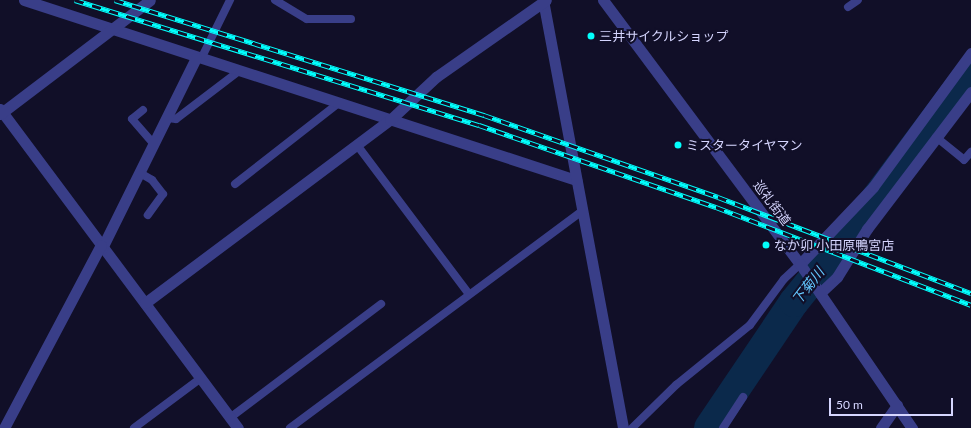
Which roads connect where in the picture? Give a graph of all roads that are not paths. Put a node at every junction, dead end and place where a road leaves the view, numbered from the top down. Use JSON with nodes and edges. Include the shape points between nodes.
{"nodes":[{"id":1,"x":24,"y":0,"type":"edge"},
{"id":2,"x":150,"y":0,"type":"edge"},
{"id":3,"x":230,"y":0,"type":"edge"},
{"id":4,"x":274,"y":0,"type":"edge"},
{"id":5,"x":603,"y":0,"type":"edge"},
{"id":6,"x":858,"y":0,"type":"edge"},
{"id":7,"x":544,"y":1,"type":"edge"},
{"id":8,"x":848,"y":7,"type":"dead end"},
{"id":9,"x":351,"y":18,"type":"dead end"},
{"id":10,"x":112,"y":29,"type":"junction"},
{"id":11,"x":971,"y":53,"type":"edge"},
{"id":12,"x":199,"y":58,"type":"junction"},
{"id":13,"x":239,"y":71,"type":"junction"},
{"id":14,"x":971,"y":92,"type":"edge"},
{"id":15,"x":340,"y":102,"type":"junction"},
{"id":16,"x":142,"y":110,"type":"dead end"},
{"id":17,"x":1,"y":112,"type":"edge"},
{"id":18,"x":167,"y":118,"type":"junction"},
{"id":19,"x":390,"y":120,"type":"junction"},
{"id":20,"x":936,"y":137,"type":"junction"},
{"id":21,"x":154,"y":144,"type":"junction"},
{"id":22,"x":358,"y":145,"type":"junction"},
{"id":23,"x":971,"y":152,"type":"edge"},
{"id":24,"x":140,"y":173,"type":"junction"},
{"id":25,"x":576,"y":180,"type":"junction"},
{"id":26,"x":235,"y":184,"type":"dead end"},
{"id":27,"x":584,"y":210,"type":"junction"},
{"id":28,"x":148,"y":215,"type":"dead end"},
{"id":29,"x":101,"y":246,"type":"junction"},
{"id":30,"x":800,"y":264,"type":"junction"},
{"id":31,"x":820,"y":293,"type":"junction"},
{"id":32,"x":469,"y":294,"type":"junction"},
{"id":33,"x":145,"y":303,"type":"junction"},
{"id":34,"x":381,"y":304,"type":"dead end"},
{"id":35,"x":201,"y":378,"type":"junction"},
{"id":36,"x":743,"y":397,"type":"dead end"},
{"id":37,"x":897,"y":405,"type":"junction"},
{"id":38,"x":235,"y":425,"type":"edge"},
{"id":39,"x":4,"y":428,"type":"edge"},
{"id":40,"x":134,"y":428,"type":"edge"},
{"id":41,"x":290,"y":428,"type":"edge"},
{"id":42,"x":623,"y":428,"type":"edge"},
{"id":43,"x":632,"y":428,"type":"edge"},
{"id":44,"x":723,"y":428,"type":"edge"},
{"id":45,"x":882,"y":428,"type":"edge"},
{"id":46,"x":912,"y":428,"type":"edge"}],
"edges":[{"from":1,"to":10,"type":"street"},
{"from":2,"to":10,"type":"street"},
{"from":3,"to":12,"type":"lane"},
{"from":4,"to":9,"type":"lane","via":[[307,19]]},
{"from":5,"to":30,"type":"street","name":"巡礼街道"},
{"from":6,"to":8,"type":"lane"},
{"from":7,"to":19,"type":"street","via":[[436,77]]},
{"from":7,"to":25,"type":"street"},
{"from":10,"to":12,"type":"street"},
{"from":10,"to":17,"type":"street"},
{"from":11,"to":30,"type":"street","via":[[873,187]]},
{"from":12,"to":13,"type":"street"},
{"from":12,"to":18,"type":"street"},
{"from":13,"to":15,"type":"street"},
{"from":13,"to":18,"type":"lane","via":[[176,119]]},
{"from":14,"to":20,"type":"street"},
{"from":15,"to":19,"type":"street"},
{"from":15,"to":26,"type":"lane"},
{"from":16,"to":21,"type":"lane","via":[[132,119]]},
{"from":17,"to":29,"type":"street"},
{"from":18,"to":21,"type":"street"},
{"from":19,"to":22,"type":"street"},
{"from":19,"to":25,"type":"street"},
{"from":20,"to":23,"type":"lane","via":[[964,160]]},
{"from":20,"to":31,"type":"street","via":[[867,229],[837,277]]},
{"from":21,"to":24,"type":"street"},
{"from":22,"to":32,"type":"lane"},
{"from":22,"to":33,"type":"street"},
{"from":24,"to":28,"type":"lane","via":[[152,180],[162,194]]},
{"from":24,"to":29,"type":"street"},
{"from":25,"to":27,"type":"street"},
{"from":27,"to":32,"type":"lane"},
{"from":27,"to":42,"type":"street"},
{"from":29,"to":33,"type":"street"},
{"from":29,"to":39,"type":"street"},
{"from":30,"to":31,"type":"street","name":"巡礼街道"},
{"from":30,"to":43,"type":"lane","via":[[784,279],[750,325],[676,385]]},
{"from":31,"to":37,"type":"street","name":"巡礼街道"},
{"from":32,"to":41,"type":"lane"},
{"from":33,"to":35,"type":"street"},
{"from":34,"to":38,"type":"lane"},
{"from":35,"to":38,"type":"street"},
{"from":35,"to":40,"type":"lane"},
{"from":36,"to":44,"type":"lane"},
{"from":37,"to":45,"type":"street"},
{"from":37,"to":46,"type":"street","name":"巡礼街道"}]}
